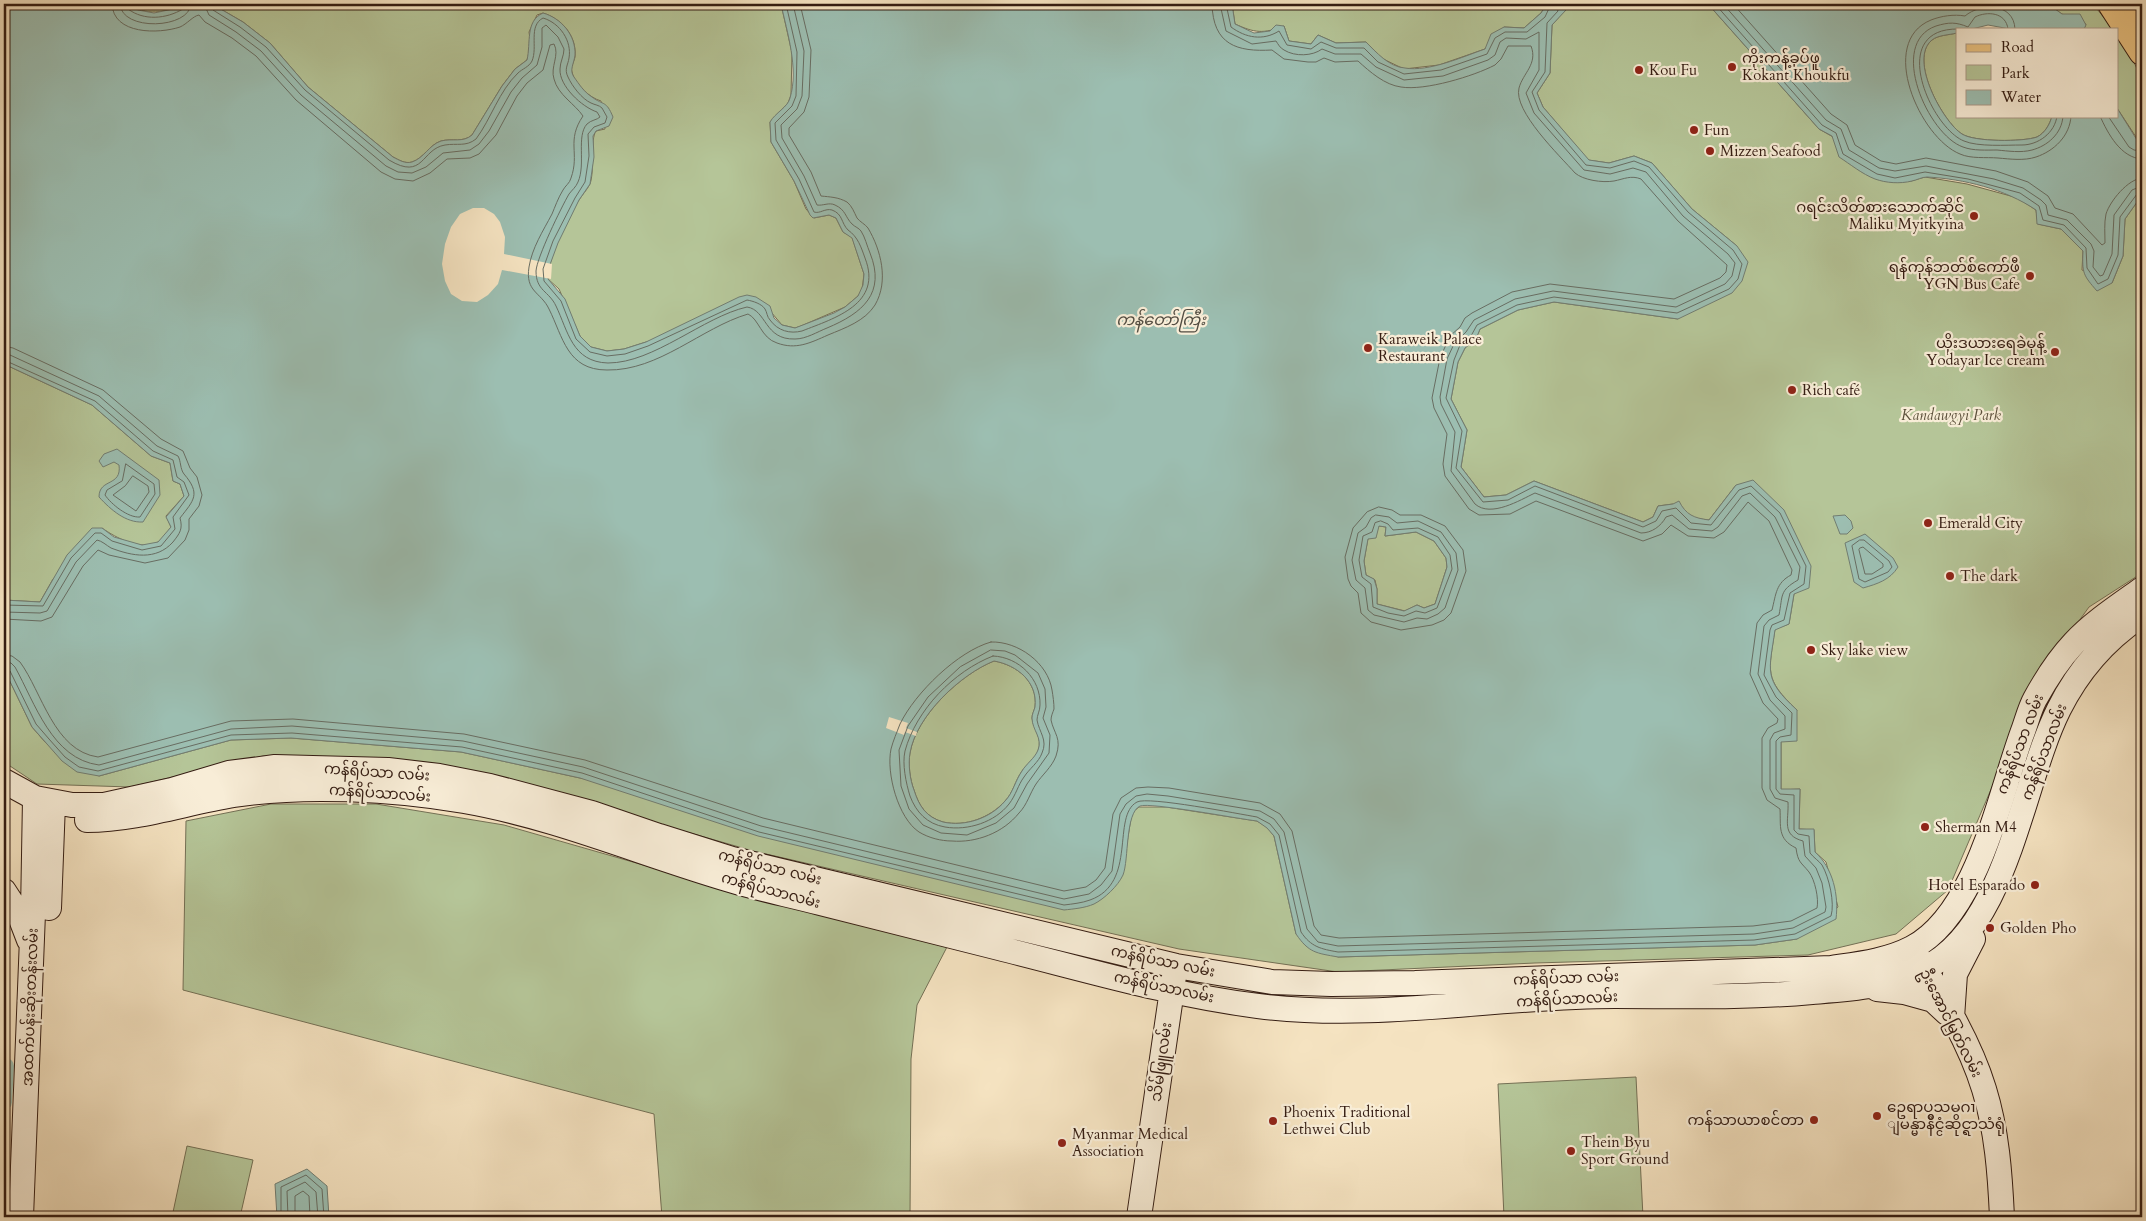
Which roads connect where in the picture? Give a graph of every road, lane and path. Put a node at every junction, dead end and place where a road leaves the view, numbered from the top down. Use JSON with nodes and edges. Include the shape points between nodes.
{"nodes":[{"id":1,"x":2111,"y":4,"type":"edge"},
{"id":2,"x":2140,"y":4,"type":"edge"},
{"id":3,"x":2142,"y":7,"type":"edge"},
{"id":4,"x":2142,"y":52,"type":"edge"},
{"id":5,"x":2142,"y":588,"type":"edge"},
{"id":6,"x":2142,"y":615,"type":"edge"},
{"id":7,"x":4,"y":781,"type":"edge"},
{"id":8,"x":4,"y":799,"type":"edge"},
{"id":9,"x":44,"y":808,"type":"junction"},
{"id":10,"x":4,"y":891,"type":"edge"},
{"id":11,"x":1984,"y":912,"type":"junction"},
{"id":12,"x":32,"y":948,"type":"junction"},
{"id":13,"x":1912,"y":948,"type":"junction"},
{"id":14,"x":1176,"y":966,"type":"junction"},
{"id":15,"x":1925,"y":969,"type":"junction"},
{"id":16,"x":1859,"y":989,"type":"junction"},
{"id":17,"x":1172,"y":991,"type":"junction"},
{"id":18,"x":37,"y":1017,"type":"junction"},
{"id":19,"x":1952,"y":1018,"type":"junction"},
{"id":20,"x":21,"y":1217,"type":"edge"},
{"id":21,"x":36,"y":1217,"type":"edge"},
{"id":22,"x":1139,"y":1217,"type":"edge"},
{"id":23,"x":2002,"y":1217,"type":"edge"}],
"edges":[{"from":1,"to":4,"type":"main road"},
{"from":2,"to":3,"type":"main road"},
{"from":5,"to":13,"type":"main road","name":"ကန်ရိပ်သာ လမ်း","via":[[2075,642],[2046,681],[2034,700],[1967,888],[1948,918]]},
{"from":6,"to":11,"type":"main road","name":"ကန်ရိပ်သာလမ်း","via":[[2101,648],[2064,700]]},
{"from":7,"to":9,"type":"main road","name":"ကန်ရိပ်သာ လမ်း"},
{"from":8,"to":9,"type":"main road","name":"ကန်ရိပ်သာလမ်း"},
{"from":9,"to":12,"type":"main road","name":"အထက်ပန်းဆိုးတန်းလမ်း"},
{"from":9,"to":14,"type":"main road","name":"ကန်ရိပ်သာ လမ်း","via":[[104,804],[172,790],[229,773],[275,767],[388,770],[439,776],[592,813],[732,859]]},
{"from":9,"to":17,"type":"main road","name":"ကန်ရိပ်သာလမ်း","via":[[71,820],[103,820],[239,794],[284,789],[336,789],[462,801],[526,813],[730,880]]},
{"from":9,"to":18,"type":"main road","name":"အထက်ပန်းဆိုးတန်းလမ်း"},
{"from":10,"to":12,"type":"main road","via":[[19,914]]},
{"from":11,"to":15,"type":"main road","name":"ကန်ရိပ်သာလမ်း","via":[[1950,953]]},
{"from":11,"to":19,"type":"main road","via":[[1955,974]]},
{"from":12,"to":18,"type":"main road","name":"အထက်ပန်းဆိုးတန်းလမ်း"},
{"from":13,"to":14,"type":"main road","name":"ကန်ရိပ်သာ လမ်း","via":[[1884,959],[1831,968],[1415,983],[1272,982]]},
{"from":13,"to":15,"type":"main road","name":"ဦးအောင်မြတ်လမ်း"},
{"from":14,"to":17,"type":"main road","name":"သိမ်ဖြူလမ်း"},
{"from":15,"to":16,"type":"main road","name":"ကန်ရိပ်သာလမ်း"},
{"from":15,"to":19,"type":"main road","name":"ဦးအောင်မြတ်လမ်း"},
{"from":16,"to":17,"type":"main road","name":"ကန်ရိပ်သာလမ်း","via":[[1775,995],[1549,998],[1334,1010],[1260,1007]]},
{"from":16,"to":19,"type":"main road","via":[[1904,992],[1933,1000]]},
{"from":17,"to":22,"type":"main road","name":"သိမ်ဖြူလမ်း"},
{"from":18,"to":20,"type":"main road","name":"အထက်ပန်းဆိုးတန်းလမ်း"},
{"from":18,"to":21,"type":"main road","name":"အထက်ပန်းဆိုးတန်းလမ်း"},
{"from":19,"to":23,"type":"main road","name":"ဦးအောင်မြတ်လမ်း","via":[[1984,1090],[1998,1155]]}]}
